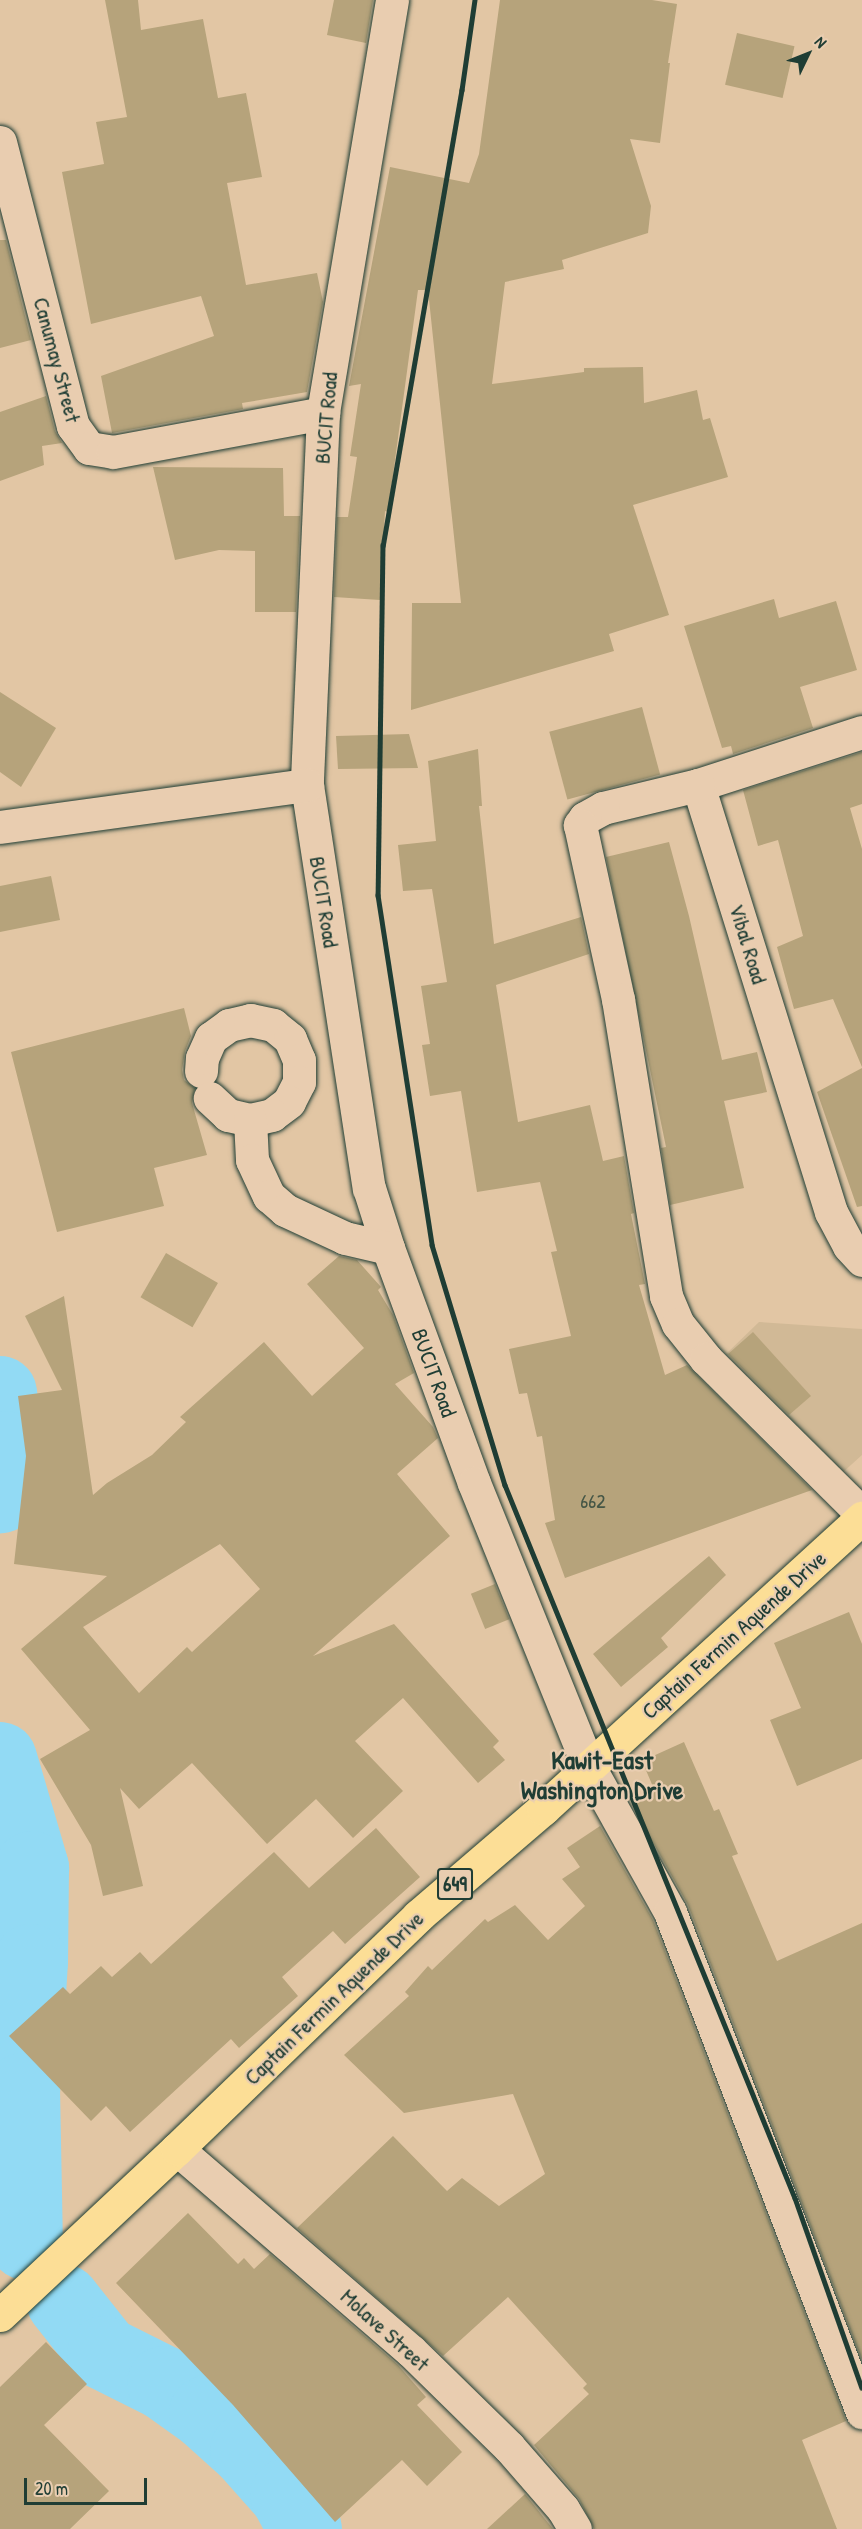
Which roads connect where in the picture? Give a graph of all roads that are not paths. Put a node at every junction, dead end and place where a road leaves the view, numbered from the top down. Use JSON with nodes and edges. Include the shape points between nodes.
{"nodes":[{"id":1,"x":392,"y":0,"type":"edge"},
{"id":2,"x":0,"y":142,"type":"edge"},
{"id":3,"x":323,"y":413,"type":"junction"},
{"id":4,"x":862,"y":732,"type":"edge"},
{"id":5,"x":308,"y":785,"type":"junction"},
{"id":6,"x":698,"y":785,"type":"junction"},
{"id":7,"x":0,"y":827,"type":"edge"},
{"id":8,"x":250,"y":1120,"type":"junction"},
{"id":9,"x":388,"y":1248,"type":"junction"},
{"id":10,"x":862,"y":1260,"type":"edge"},
{"id":11,"x":862,"y":1516,"type":"edge"},
{"id":12,"x":589,"y":1767,"type":"junction"},
{"id":13,"x":177,"y":2149,"type":"junction"},
{"id":14,"x":0,"y":2315,"type":"edge"},
{"id":15,"x":862,"y":2412,"type":"edge"},
{"id":16,"x":575,"y":2529,"type":"edge"}],
"edges":[{"from":1,"to":3,"type":"street","name":"BUCIT Road"},
{"from":2,"to":3,"type":"street","name":"Canumay Street","via":[[73,426],[88,448],[112,452]]},
{"from":3,"to":5,"type":"street","name":"BUCIT Road"},
{"from":4,"to":6,"type":"street"},
{"from":5,"to":7,"type":"street"},
{"from":5,"to":9,"type":"street","name":"BUCIT Road","via":[[369,1188]]},
{"from":6,"to":10,"type":"street","name":"Vibal Road","via":[[831,1212],[849,1246]]},
{"from":6,"to":11,"type":"street","via":[[603,808],[580,825],[618,999],[666,1296],[678,1324],[706,1359]]},
{"from":8,"to":8,"type":"street","via":[[228,1115],[206,1085],[202,1058],[211,1038],[229,1025],[250,1020],[273,1025],[290,1040],[299,1060],[299,1082],[289,1102],[272,1115]]},
{"from":8,"to":9,"type":"street","via":[[252,1160],[270,1196],[285,1210],[345,1238]]},
{"from":9,"to":12,"type":"street","name":"BUCIT Road","via":[[474,1483]]},
{"from":11,"to":12,"type":"main road","name":"Captain Fermin Aquende Drive","number":"649"},
{"from":12,"to":13,"type":"main road","name":"Captain Fermin Aquende Drive","number":"649","via":[[418,1916]]},
{"from":12,"to":15,"type":"street","name":"BUCIT Road","via":[[670,1912]]},
{"from":13,"to":14,"type":"main road","name":"Captain Fermin Aquende Drive","number":"649"},
{"from":13,"to":16,"type":"street","name":"Molave Street","via":[[411,2351],[509,2447],[563,2509]]}]}
